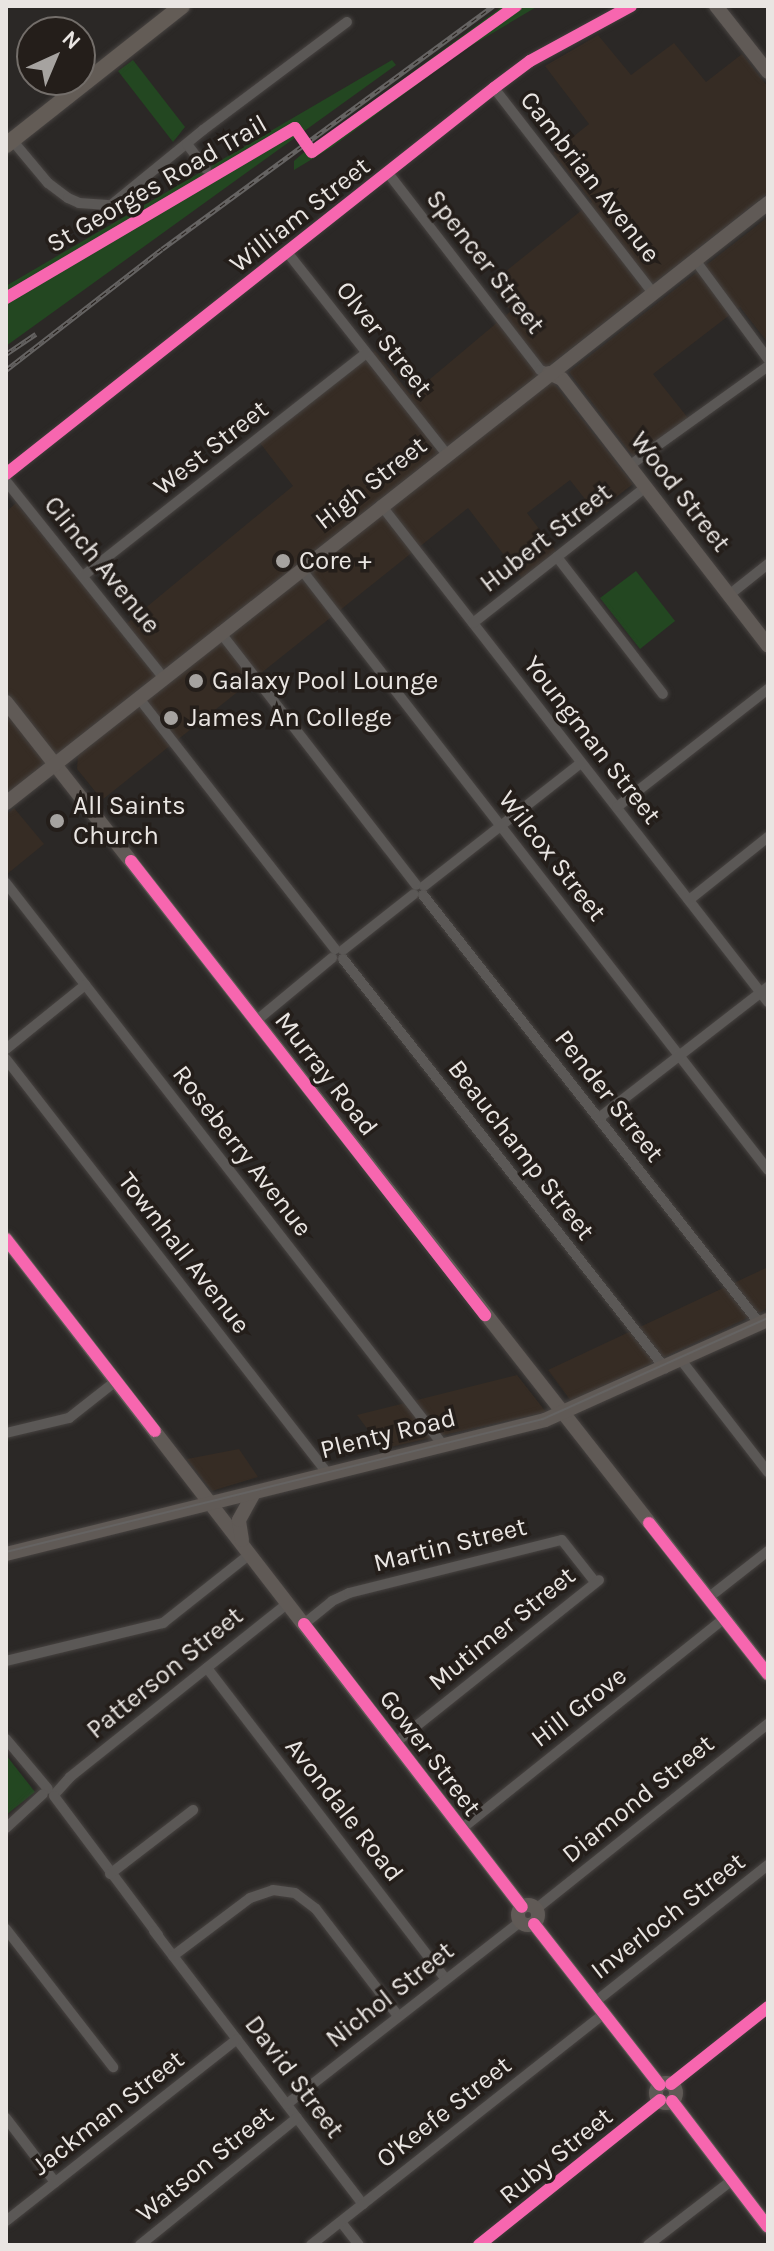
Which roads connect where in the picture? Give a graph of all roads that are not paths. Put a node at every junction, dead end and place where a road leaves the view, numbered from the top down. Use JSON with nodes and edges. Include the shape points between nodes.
{"nodes":[{"id":1,"x":182,"y":6,"type":"edge"},
{"id":2,"x":631,"y":6,"type":"edge"},
{"id":3,"x":716,"y":6,"type":"edge"},
{"id":4,"x":347,"y":22,"type":"dead end"},
{"id":5,"x":768,"y":72,"type":"edge"},
{"id":6,"x":494,"y":88,"type":"junction"},
{"id":7,"x":9,"y":142,"type":"edge"},
{"id":8,"x":187,"y":144,"type":"junction"},
{"id":9,"x":206,"y":169,"type":"dead end"},
{"id":10,"x":388,"y":173,"type":"junction"},
{"id":11,"x":768,"y":203,"type":"edge"},
{"id":12,"x":287,"y":252,"type":"junction"},
{"id":13,"x":695,"y":260,"type":"junction"},
{"id":14,"x":653,"y":293,"type":"junction"},
{"id":15,"x":366,"y":353,"type":"junction"},
{"id":16,"x":768,"y":359,"type":"edge"},
{"id":17,"x":768,"y":366,"type":"edge"},
{"id":18,"x":549,"y":373,"type":"junction"},
{"id":19,"x":446,"y":453,"type":"junction"},
{"id":20,"x":629,"y":466,"type":"junction"},
{"id":21,"x":6,"y":474,"type":"edge"},
{"id":22,"x":6,"y":481,"type":"edge"},
{"id":23,"x":646,"y":487,"type":"junction"},
{"id":24,"x":381,"y":505,"type":"junction"},
{"id":25,"x":557,"y":557,"type":"junction"},
{"id":26,"x":768,"y":564,"type":"edge"},
{"id":27,"x":301,"y":569,"type":"junction"},
{"id":28,"x":83,"y":576,"type":"junction"},
{"id":29,"x":729,"y":595,"type":"junction"},
{"id":30,"x":473,"y":623,"type":"junction"},
{"id":31,"x":220,"y":632,"type":"junction"},
{"id":32,"x":768,"y":646,"type":"edge"},
{"id":33,"x":163,"y":677,"type":"junction"},
{"id":34,"x":768,"y":689,"type":"edge"},
{"id":35,"x":663,"y":694,"type":"dead end"},
{"id":36,"x":138,"y":697,"type":"junction"},
{"id":37,"x":6,"y":702,"type":"edge"},
{"id":38,"x":55,"y":763,"type":"junction"},
{"id":39,"x":581,"y":763,"type":"junction"},
{"id":40,"x":6,"y":803,"type":"edge"},
{"id":41,"x":617,"y":807,"type":"junction"},
{"id":42,"x":501,"y":827,"type":"junction"},
{"id":43,"x":768,"y":837,"type":"edge"},
{"id":44,"x":6,"y":883,"type":"edge"},
{"id":45,"x":420,"y":890,"type":"junction"},
{"id":46,"x":689,"y":900,"type":"junction"},
{"id":47,"x":338,"y":954,"type":"junction"},
{"id":48,"x":85,"y":985,"type":"junction"},
{"id":49,"x":766,"y":994,"type":"edge"},
{"id":50,"x":256,"y":1021,"type":"junction"},
{"id":51,"x":6,"y":1049,"type":"edge"},
{"id":52,"x":679,"y":1055,"type":"junction"},
{"id":53,"x":6,"y":1059,"type":"edge"},
{"id":54,"x":599,"y":1118,"type":"junction"},
{"id":55,"x":768,"y":1170,"type":"edge"},
{"id":56,"x":6,"y":1239,"type":"edge"},
{"id":57,"x":764,"y":1322,"type":"edge"},
{"id":58,"x":681,"y":1360,"type":"junction"},
{"id":59,"x":665,"y":1368,"type":"junction"},
{"id":60,"x":116,"y":1381,"type":"junction"},
{"id":61,"x":564,"y":1413,"type":"junction"},
{"id":62,"x":6,"y":1433,"type":"edge"},
{"id":63,"x":443,"y":1445,"type":"junction"},
{"id":64,"x":768,"y":1472,"type":"edge"},
{"id":65,"x":328,"y":1474,"type":"junction"},
{"id":66,"x":254,"y":1493,"type":"junction"},
{"id":67,"x":211,"y":1503,"type":"junction"},
{"id":68,"x":248,"y":1551,"type":"junction"},
{"id":69,"x":768,"y":1551,"type":"edge"},
{"id":70,"x":6,"y":1554,"type":"edge"},
{"id":71,"x":598,"y":1580,"type":"joint"},
{"id":72,"x":708,"y":1598,"type":"junction"},
{"id":73,"x":288,"y":1603,"type":"junction"},
{"id":74,"x":725,"y":1618,"type":"junction"},
{"id":75,"x":304,"y":1624,"type":"junction"},
{"id":76,"x":6,"y":1661,"type":"edge"},
{"id":77,"x":207,"y":1668,"type":"junction"},
{"id":78,"x":768,"y":1674,"type":"edge"},
{"id":79,"x":768,"y":1724,"type":"edge"},
{"id":80,"x":6,"y":1739,"type":"edge"},
{"id":81,"x":395,"y":1743,"type":"junction"},
{"id":82,"x":48,"y":1794,"type":"junction"},
{"id":83,"x":193,"y":1810,"type":"dead end"},
{"id":84,"x":6,"y":1828,"type":"edge"},
{"id":85,"x":460,"y":1830,"type":"junction"},
{"id":86,"x":768,"y":1865,"type":"edge"},
{"id":87,"x":110,"y":1874,"type":"junction"},
{"id":88,"x":528,"y":1915,"type":"junction"},
{"id":89,"x":6,"y":1929,"type":"edge"},
{"id":90,"x":175,"y":1954,"type":"junction"},
{"id":91,"x":446,"y":1979,"type":"junction"},
{"id":92,"x":768,"y":2007,"type":"edge"},
{"id":93,"x":599,"y":2008,"type":"junction"},
{"id":94,"x":398,"y":2016,"type":"junction"},
{"id":95,"x":237,"y":2039,"type":"junction"},
{"id":96,"x":113,"y":2067,"type":"dead end"},
{"id":97,"x":666,"y":2093,"type":"junction"},
{"id":98,"x":287,"y":2104,"type":"junction"},
{"id":99,"x":6,"y":2118,"type":"edge"},
{"id":100,"x":297,"y":2118,"type":"junction"},
{"id":101,"x":732,"y":2180,"type":"junction"},
{"id":102,"x":55,"y":2182,"type":"junction"},
{"id":103,"x":363,"y":2204,"type":"junction"},
{"id":104,"x":6,"y":2221,"type":"edge"},
{"id":105,"x":341,"y":2222,"type":"junction"},
{"id":106,"x":768,"y":2227,"type":"edge"},
{"id":107,"x":140,"y":2245,"type":"edge"},
{"id":108,"x":311,"y":2245,"type":"edge"},
{"id":109,"x":359,"y":2245,"type":"edge"},
{"id":110,"x":479,"y":2245,"type":"edge"},
{"id":111,"x":648,"y":2245,"type":"edge"}],
"edges":[{"from":1,"to":7,"type":"main road"},
{"from":2,"to":6,"type":"street","name":"William Street","via":[[530,61]]},
{"from":3,"to":5,"type":"main road"},
{"from":4,"to":8,"type":"street"},
{"from":6,"to":10,"type":"street","name":"William Street"},
{"from":6,"to":14,"type":"street","name":"Cambrian Avenue"},
{"from":7,"to":8,"type":"street","via":[[58,191],[79,203],[97,205],[119,201]]},
{"from":8,"to":9,"type":"street"},
{"from":10,"to":12,"type":"street","name":"William Street"},
{"from":10,"to":18,"type":"street","name":"Spencer Street","via":[[540,370]]},
{"from":11,"to":13,"type":"main road","name":"High Street"},
{"from":12,"to":15,"type":"street","name":"Olver Street"},
{"from":12,"to":21,"type":"street","name":"William Street"},
{"from":13,"to":14,"type":"main road","name":"High Street"},
{"from":13,"to":16,"type":"street"},
{"from":14,"to":18,"type":"main road","name":"High Street"},
{"from":15,"to":19,"type":"street","name":"Olver Street"},
{"from":15,"to":28,"type":"street","name":"West Street"},
{"from":17,"to":20,"type":"street"},
{"from":18,"to":19,"type":"main road","name":"High Street"},
{"from":18,"to":20,"type":"main road","name":"Wood Street","via":[[562,379]]},
{"from":19,"to":24,"type":"main road","name":"High Street"},
{"from":20,"to":23,"type":"main road","name":"Wood Street"},
{"from":22,"to":28,"type":"street","name":"Clinch Avenue"},
{"from":23,"to":25,"type":"street","name":"Hubert Street"},
{"from":23,"to":29,"type":"main road","name":"Wood Street"},
{"from":24,"to":27,"type":"main road","name":"High Street"},
{"from":24,"to":30,"type":"street","name":"Youngman Street"},
{"from":25,"to":30,"type":"street","name":"Hubert Street"},
{"from":25,"to":35,"type":"street"},
{"from":26,"to":29,"type":"street"},
{"from":27,"to":31,"type":"main road","name":"High Street"},
{"from":27,"to":42,"type":"street","name":"Wilcox Street"},
{"from":28,"to":33,"type":"street","name":"Clinch Avenue"},
{"from":29,"to":32,"type":"main road","name":"Wood Street"},
{"from":30,"to":39,"type":"street","name":"Youngman Street"},
{"from":31,"to":33,"type":"main road","name":"High Street"},
{"from":31,"to":45,"type":"street","name":"Pender Street"},
{"from":33,"to":36,"type":"main road","name":"High Street"},
{"from":34,"to":41,"type":"street"},
{"from":36,"to":38,"type":"main road","name":"High Street"},
{"from":36,"to":47,"type":"street","name":"Beauchamp Street"},
{"from":37,"to":38,"type":"main road","name":"Murray Road"},
{"from":38,"to":40,"type":"main road","name":"High Street"},
{"from":38,"to":50,"type":"main road","name":"Murray Road"},
{"from":39,"to":41,"type":"street","name":"Youngman Street"},
{"from":39,"to":42,"type":"street"},
{"from":41,"to":46,"type":"street","name":"Youngman Street"},
{"from":42,"to":45,"type":"street"},
{"from":42,"to":52,"type":"street","name":"Wilcox Street"},
{"from":43,"to":46,"type":"street"},
{"from":44,"to":48,"type":"street","name":"Roseberry Avenue"},
{"from":45,"to":47,"type":"street"},
{"from":45,"to":54,"type":"street","name":"Pender Street"},
{"from":46,"to":49,"type":"street","name":"Youngman Street"},
{"from":47,"to":50,"type":"street"},
{"from":47,"to":59,"type":"street","name":"Beauchamp Street"},
{"from":48,"to":51,"type":"street"},
{"from":48,"to":63,"type":"street","name":"Roseberry Avenue"},
{"from":49,"to":52,"type":"street"},
{"from":50,"to":61,"type":"main road","name":"Murray Road"},
{"from":52,"to":54,"type":"street"},
{"from":52,"to":55,"type":"street","name":"Wilcox Street"},
{"from":53,"to":65,"type":"street","name":"Townhall Avenue"},
{"from":54,"to":57,"type":"street","name":"Pender Street"},
{"from":56,"to":60,"type":"main road","name":"Gower Street"},
{"from":57,"to":58,"type":"main road","name":"Plenty Road"},
{"from":58,"to":59,"type":"main road","name":"Plenty Road"},
{"from":58,"to":64,"type":"street"},
{"from":59,"to":61,"type":"main road","name":"Plenty Road"},
{"from":60,"to":62,"type":"street","via":[[69,1418]]},
{"from":60,"to":67,"type":"main road","name":"Gower Street"},
{"from":61,"to":63,"type":"main road","name":"Plenty Road"},
{"from":61,"to":72,"type":"main road","name":"Murray Road"},
{"from":63,"to":65,"type":"main road","name":"Plenty Road"},
{"from":65,"to":66,"type":"main road","name":"Plenty Road"},
{"from":66,"to":67,"type":"main road","name":"Plenty Road"},
{"from":66,"to":68,"type":"main road","via":[[239,1520]]},
{"from":67,"to":68,"type":"main road","name":"Gower Street"},
{"from":67,"to":70,"type":"main road","name":"Plenty Road"},
{"from":68,"to":73,"type":"main road","name":"Gower Street"},
{"from":68,"to":76,"type":"street","via":[[163,1623]]},
{"from":69,"to":72,"type":"street"},
{"from":71,"to":75,"type":"street","name":"Martin Street","via":[[562,1540],[349,1593]]},
{"from":71,"to":81,"type":"street","name":"Mutimer Street"},
{"from":72,"to":74,"type":"main road","name":"Murray Road"},
{"from":73,"to":75,"type":"main road","name":"Gower Street"},
{"from":73,"to":77,"type":"street","name":"Patterson Street"},
{"from":74,"to":78,"type":"main road","name":"Murray Road"},
{"from":74,"to":85,"type":"street","name":"Hill Grove"},
{"from":75,"to":81,"type":"main road","name":"Gower Street"},
{"from":77,"to":82,"type":"street","name":"Patterson Street"},
{"from":77,"to":91,"type":"street","name":"Avondale Road"},
{"from":79,"to":88,"type":"street","name":"Diamond Street"},
{"from":80,"to":82,"type":"street","name":"David Street"},
{"from":81,"to":85,"type":"main road","name":"Gower Street"},
{"from":82,"to":84,"type":"street","name":"Patterson Street"},
{"from":82,"to":87,"type":"street","name":"David Street"},
{"from":83,"to":87,"type":"street"},
{"from":85,"to":88,"type":"main road","name":"Gower Street"},
{"from":86,"to":93,"type":"street","name":"Inverloch Street"},
{"from":87,"to":90,"type":"street","name":"David Street"},
{"from":88,"to":91,"type":"street","name":"Nichol Street"},
{"from":88,"to":93,"type":"main road","name":"Gower Street"},
{"from":89,"to":96,"type":"street"},
{"from":90,"to":94,"type":"street","via":[[250,1898],[273,1890],[295,1893],[316,1909]]},
{"from":90,"to":95,"type":"street","name":"David Street"},
{"from":91,"to":94,"type":"street","name":"Nichol Street"},
{"from":92,"to":97,"type":"street","name":"Ruby Street"},
{"from":93,"to":97,"type":"main road","name":"Gower Street"},
{"from":93,"to":103,"type":"street","name":"O'Keefe Street"},
{"from":94,"to":98,"type":"street","name":"Nichol Street"},
{"from":95,"to":98,"type":"street","name":"David Street"},
{"from":95,"to":102,"type":"street","name":"Jackman Street"},
{"from":97,"to":101,"type":"main road","name":"Gower Street"},
{"from":97,"to":110,"type":"street","name":"Ruby Street"},
{"from":98,"to":100,"type":"street","name":"David Street"},
{"from":99,"to":102,"type":"street"},
{"from":100,"to":103,"type":"street","name":"David Street"},
{"from":100,"to":107,"type":"street","name":"Watson Street"},
{"from":101,"to":106,"type":"main road","name":"Gower Street"},
{"from":101,"to":111,"type":"street"},
{"from":102,"to":104,"type":"street","name":"Jackman Street"},
{"from":103,"to":105,"type":"street","name":"O'Keefe Street"},
{"from":105,"to":108,"type":"street","name":"O'Keefe Street"},
{"from":105,"to":109,"type":"street"}]}
